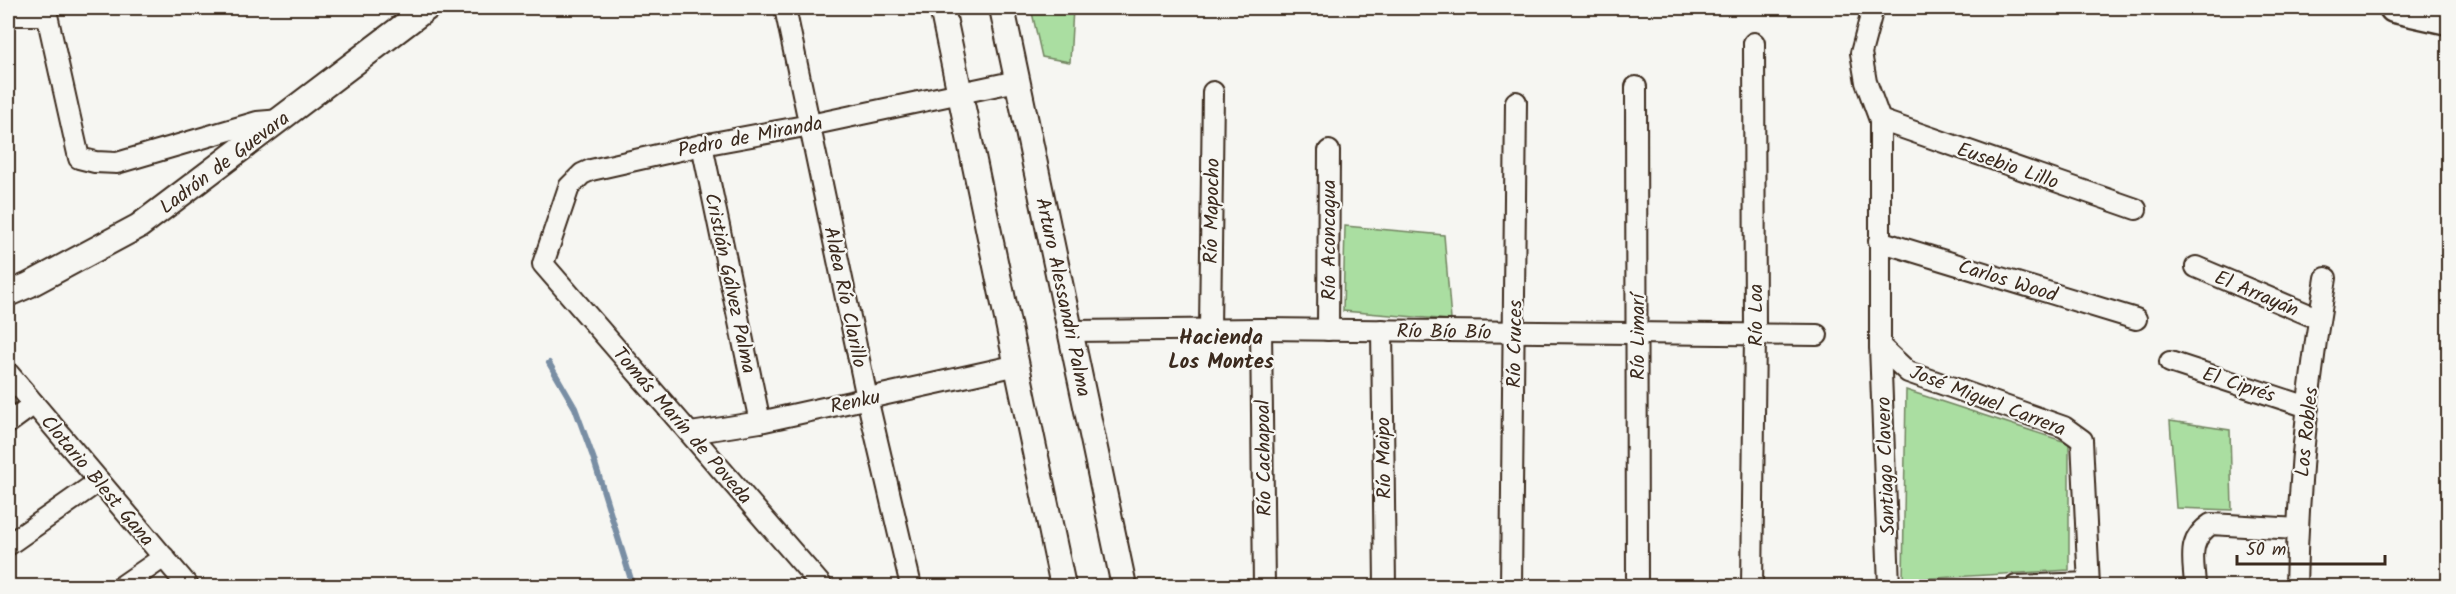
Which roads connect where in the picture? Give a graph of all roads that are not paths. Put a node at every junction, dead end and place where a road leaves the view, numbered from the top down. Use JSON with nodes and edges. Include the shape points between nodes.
{"nodes":[{"id":1,"x":427,"y":8,"type":"edge"},
{"id":2,"x":784,"y":8,"type":"edge"},
{"id":3,"x":942,"y":8,"type":"edge"},
{"id":4,"x":1002,"y":8,"type":"edge"},
{"id":5,"x":1873,"y":8,"type":"edge"},
{"id":6,"x":2394,"y":8,"type":"edge"},
{"id":7,"x":8,"y":15,"type":"edge"},
{"id":8,"x":2448,"y":20,"type":"edge"},
{"id":9,"x":1754,"y":43,"type":"dead end"},
{"id":10,"x":1017,"y":81,"type":"junction"},
{"id":11,"x":1636,"y":87,"type":"dead end"},
{"id":12,"x":1213,"y":92,"type":"dead end"},
{"id":13,"x":960,"y":93,"type":"junction"},
{"id":14,"x":1516,"y":102,"type":"dead end"},
{"id":15,"x":281,"y":120,"type":"junction"},
{"id":16,"x":1880,"y":120,"type":"junction"},
{"id":17,"x":810,"y":125,"type":"junction"},
{"id":18,"x":702,"y":145,"type":"junction"},
{"id":19,"x":1329,"y":151,"type":"dead end"},
{"id":20,"x":2136,"y":209,"type":"dead end"},
{"id":21,"x":1879,"y":241,"type":"junction"},
{"id":22,"x":543,"y":264,"type":"joint"},
{"id":23,"x":2196,"y":267,"type":"dead end"},
{"id":24,"x":2326,"y":278,"type":"dead end"},
{"id":25,"x":8,"y":294,"type":"edge"},
{"id":26,"x":2136,"y":318,"type":"dead end"},
{"id":27,"x":2319,"y":319,"type":"junction"},
{"id":28,"x":1210,"y":329,"type":"junction"},
{"id":29,"x":1261,"y":329,"type":"junction"},
{"id":30,"x":1328,"y":330,"type":"junction"},
{"id":31,"x":1382,"y":330,"type":"junction"},
{"id":32,"x":1072,"y":331,"type":"junction"},
{"id":33,"x":1515,"y":332,"type":"junction"},
{"id":34,"x":1638,"y":333,"type":"junction"},
{"id":35,"x":1755,"y":334,"type":"junction"},
{"id":36,"x":1817,"y":335,"type":"dead end"},
{"id":37,"x":1880,"y":346,"type":"junction"},
{"id":38,"x":2170,"y":362,"type":"dead end"},
{"id":39,"x":1018,"y":365,"type":"junction"},
{"id":40,"x":8,"y":373,"type":"edge"},
{"id":41,"x":867,"y":398,"type":"junction"},
{"id":42,"x":34,"y":404,"type":"junction"},
{"id":43,"x":2308,"y":406,"type":"junction"},
{"id":44,"x":760,"y":422,"type":"junction"},
{"id":45,"x":8,"y":423,"type":"edge"},
{"id":46,"x":691,"y":433,"type":"junction"},
{"id":47,"x":99,"y":481,"type":"junction"},
{"id":48,"x":2297,"y":529,"type":"junction"},
{"id":49,"x":8,"y":545,"type":"edge"},
{"id":50,"x":164,"y":557,"type":"junction"},
{"id":51,"x":2089,"y":585,"type":"edge"},
{"id":52,"x":122,"y":586,"type":"edge"},
{"id":53,"x":188,"y":586,"type":"edge"},
{"id":54,"x":822,"y":586,"type":"edge"},
{"id":55,"x":911,"y":586,"type":"edge"},
{"id":56,"x":1062,"y":586,"type":"edge"},
{"id":57,"x":1124,"y":586,"type":"edge"},
{"id":58,"x":1264,"y":586,"type":"edge"},
{"id":59,"x":1385,"y":586,"type":"edge"},
{"id":60,"x":1511,"y":586,"type":"edge"},
{"id":61,"x":1637,"y":586,"type":"edge"},
{"id":62,"x":1752,"y":586,"type":"edge"},
{"id":63,"x":1889,"y":586,"type":"edge"},
{"id":64,"x":2016,"y":586,"type":"edge"},
{"id":65,"x":2194,"y":586,"type":"edge"},
{"id":66,"x":2296,"y":586,"type":"edge"}],
"edges":[{"from":1,"to":15,"type":"street","name":"Ladrón de Guevara"},
{"from":2,"to":17,"type":"street","name":"Aldea Río Clarillo"},
{"from":3,"to":13,"type":"street"},
{"from":4,"to":10,"type":"street","name":"Arturo Alessandri Palma"},
{"from":5,"to":16,"type":"street","via":[[1861,53],[1866,82]]},
{"from":6,"to":8,"type":"main road"},
{"from":7,"to":15,"type":"street","via":[[47,15],[79,158],[117,163],[257,122]]},
{"from":9,"to":35,"type":"street","name":"Río Loa"},
{"from":10,"to":13,"type":"street","name":"Pedro de Miranda"},
{"from":10,"to":32,"type":"street","name":"Arturo Alessandri Palma"},
{"from":11,"to":34,"type":"street","name":"Río Limarí"},
{"from":12,"to":28,"type":"street","name":"Río Mapocho"},
{"from":13,"to":17,"type":"street","name":"Pedro de Miranda"},
{"from":13,"to":39,"type":"street"},
{"from":14,"to":33,"type":"street","name":"Río Cruces"},
{"from":15,"to":25,"type":"street","name":"Ladrón de Guevara","via":[[139,226]]},
{"from":16,"to":20,"type":"street","name":"Eusebio Lillo"},
{"from":16,"to":21,"type":"street"},
{"from":17,"to":18,"type":"street","name":"Pedro de Miranda"},
{"from":17,"to":41,"type":"street","name":"Aldea Río Clarillo"},
{"from":18,"to":22,"type":"street","name":"Pedro de Miranda","via":[[582,174],[569,187]]},
{"from":18,"to":44,"type":"street","name":"Cristián Gálvez Palma"},
{"from":19,"to":30,"type":"street","name":"Río Aconcagua"},
{"from":21,"to":26,"type":"street","name":"Carlos Wood"},
{"from":21,"to":37,"type":"street"},
{"from":22,"to":46,"type":"street","name":"Tomás Marín de Poveda"},
{"from":23,"to":27,"type":"street","name":"El Arrayán"},
{"from":24,"to":27,"type":"street","name":"Los Robles"},
{"from":27,"to":43,"type":"street","name":"Los Robles"},
{"from":28,"to":29,"type":"street","name":"Río Bío Bío"},
{"from":28,"to":32,"type":"street","name":"Río Bío Bío"},
{"from":29,"to":30,"type":"street","name":"Río Bío Bío"},
{"from":29,"to":58,"type":"street","name":"Río Cachapoal"},
{"from":30,"to":31,"type":"street","name":"Río Bío Bío"},
{"from":31,"to":33,"type":"street","name":"Río Bío Bío"},
{"from":31,"to":59,"type":"street","name":"Río Maipo"},
{"from":32,"to":57,"type":"street","name":"Arturo Alessandri Palma"},
{"from":33,"to":34,"type":"street","name":"Río Bío Bío"},
{"from":33,"to":60,"type":"street","name":"Río Cruces"},
{"from":34,"to":35,"type":"street","name":"Río Bío Bío"},
{"from":34,"to":61,"type":"street","name":"Río Limarí"},
{"from":35,"to":36,"type":"street","name":"Río Bío Bío"},
{"from":35,"to":62,"type":"street","name":"Río Loa"},
{"from":37,"to":51,"type":"street","name":"José Miguel Carrera","via":[[1908,372],[2064,427],[2082,440]]},
{"from":37,"to":63,"type":"street","name":"Santiago Clavero"},
{"from":38,"to":43,"type":"street","name":"El Ciprés"},
{"from":39,"to":41,"type":"street","name":"Renku"},
{"from":39,"to":56,"type":"street"},
{"from":40,"to":42,"type":"street","name":"Clotario Blest Gana"},
{"from":41,"to":44,"type":"street","name":"Renku"},
{"from":41,"to":55,"type":"street","name":"Aldea Río Clarillo"},
{"from":42,"to":45,"type":"street"},
{"from":42,"to":47,"type":"street","name":"Clotario Blest Gana"},
{"from":43,"to":48,"type":"street","name":"Los Robles"},
{"from":44,"to":46,"type":"street","name":"Renku"},
{"from":46,"to":54,"type":"street","name":"Tomás Marín de Poveda"},
{"from":47,"to":49,"type":"street"},
{"from":47,"to":50,"type":"street","name":"Clotario Blest Gana"},
{"from":48,"to":65,"type":"street","via":[[2211,524],[2194,540]]},
{"from":48,"to":66,"type":"street","name":"Los Robles"},
{"from":50,"to":52,"type":"street"},
{"from":50,"to":53,"type":"street","name":"Clotario Blest Gana"},
{"from":51,"to":64,"type":"street"}]}
